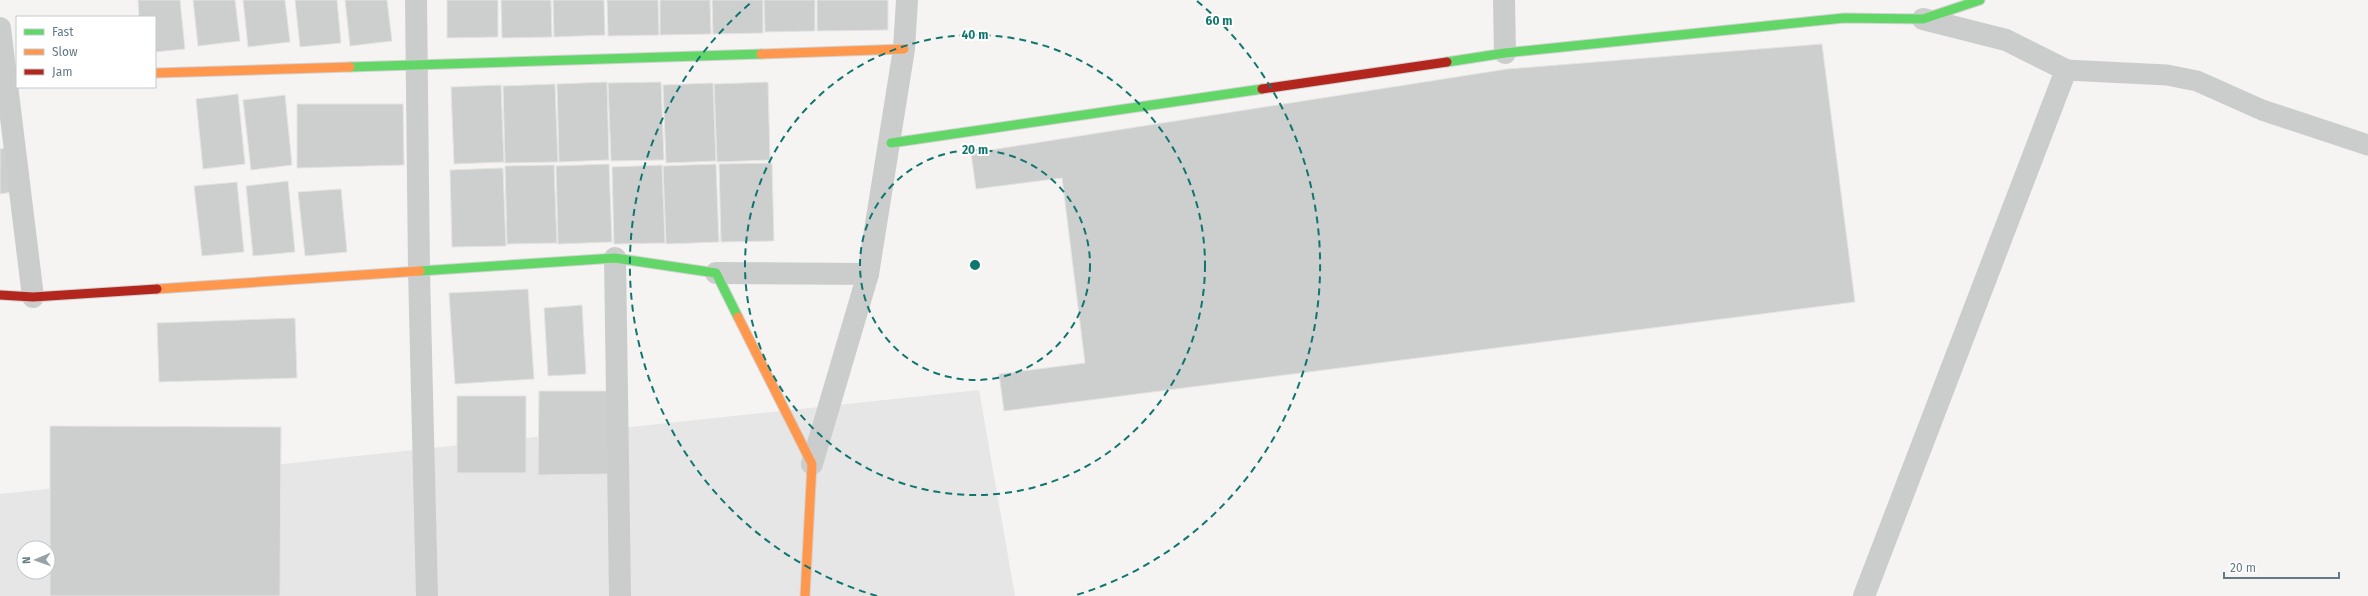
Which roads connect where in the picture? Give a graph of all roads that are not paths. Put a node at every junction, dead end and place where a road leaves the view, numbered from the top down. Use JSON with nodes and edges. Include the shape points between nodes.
{"nodes":[{"id":1,"x":416,"y":0,"type":"edge"},
{"id":2,"x":907,"y":0,"type":"edge"},
{"id":3,"x":1504,"y":0,"type":"edge"},
{"id":4,"x":1980,"y":0,"type":"edge"},
{"id":5,"x":1923,"y":19,"type":"junction"},
{"id":6,"x":0,"y":28,"type":"edge"},
{"id":7,"x":904,"y":49,"type":"junction"},
{"id":8,"x":1505,"y":53,"type":"junction"},
{"id":9,"x":416,"y":64,"type":"junction"},
{"id":10,"x":2066,"y":70,"type":"junction"},
{"id":11,"x":156,"y":73,"type":"edge"},
{"id":12,"x":891,"y":142,"type":"junction"},
{"id":13,"x":2368,"y":145,"type":"edge"},
{"id":14,"x":616,"y":258,"type":"junction"},
{"id":15,"x":419,"y":271,"type":"junction"},
{"id":16,"x":716,"y":273,"type":"junction"},
{"id":17,"x":868,"y":274,"type":"junction"},
{"id":18,"x":0,"y":295,"type":"edge"},
{"id":19,"x":33,"y":297,"type":"junction"},
{"id":20,"x":812,"y":464,"type":"junction"},
{"id":21,"x":427,"y":596,"type":"edge"},
{"id":22,"x":620,"y":596,"type":"edge"},
{"id":23,"x":805,"y":596,"type":"edge"},
{"id":24,"x":1864,"y":596,"type":"edge"}],
"edges":[{"from":1,"to":9,"type":"street"},
{"from":2,"to":7,"type":"street"},
{"from":3,"to":8,"type":"street"},
{"from":4,"to":5,"type":"street"},
{"from":5,"to":8,"type":"street","via":[[1844,18]]},
{"from":5,"to":10,"type":"street","via":[[2006,40]]},
{"from":6,"to":19,"type":"street"},
{"from":7,"to":9,"type":"street"},
{"from":7,"to":12,"type":"street"},
{"from":8,"to":12,"type":"street"},
{"from":9,"to":11,"type":"street"},
{"from":9,"to":15,"type":"street"},
{"from":10,"to":13,"type":"lane","via":[[2166,75],[2197,81],[2262,110]]},
{"from":10,"to":24,"type":"street"},
{"from":12,"to":17,"type":"street"},
{"from":14,"to":15,"type":"street"},
{"from":14,"to":16,"type":"street"},
{"from":14,"to":22,"type":"street"},
{"from":15,"to":19,"type":"street"},
{"from":15,"to":21,"type":"street"},
{"from":16,"to":17,"type":"street"},
{"from":16,"to":20,"type":"street"},
{"from":17,"to":20,"type":"street"},
{"from":18,"to":19,"type":"street"},
{"from":20,"to":23,"type":"street"}]}
